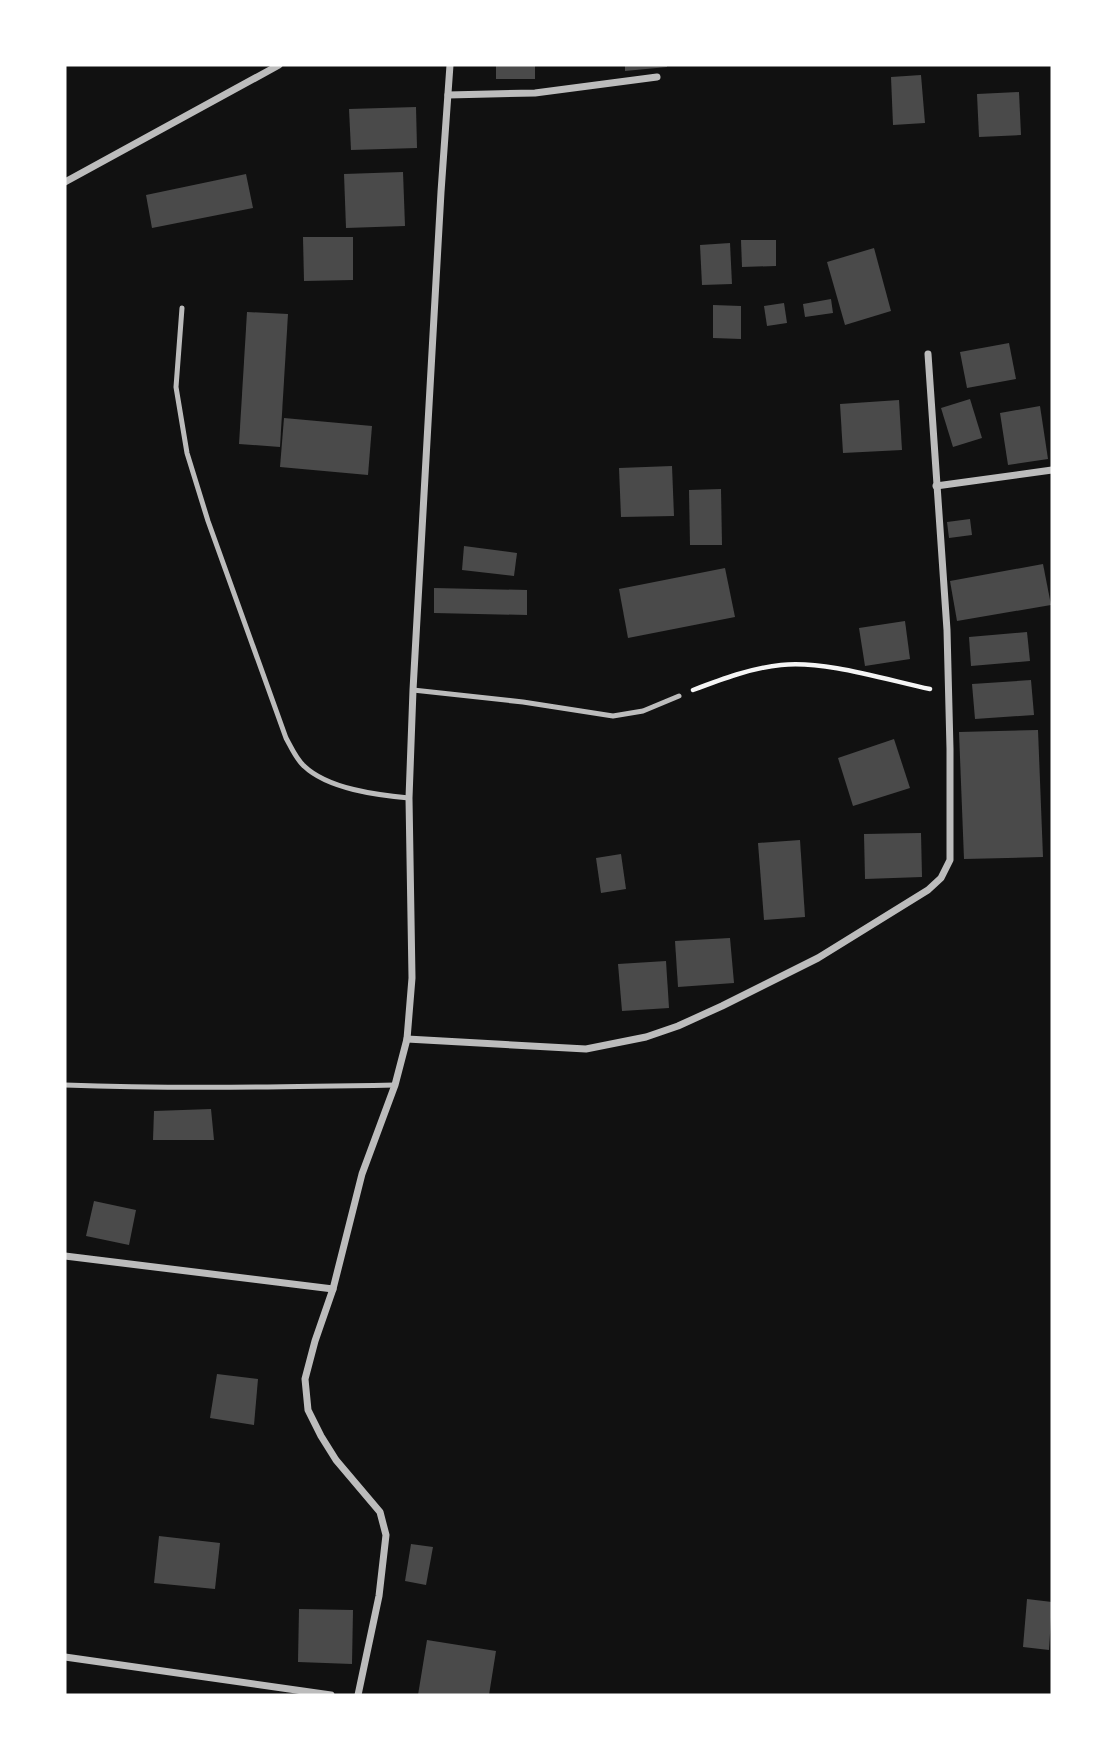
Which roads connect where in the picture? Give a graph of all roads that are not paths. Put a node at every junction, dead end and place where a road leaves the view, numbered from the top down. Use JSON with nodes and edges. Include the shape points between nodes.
{"nodes":[{"id":1,"x":279,"y":65,"type":"edge"},
{"id":2,"x":450,"y":65,"type":"edge"},
{"id":3,"x":657,"y":77,"type":"dead end"},
{"id":4,"x":447,"y":95,"type":"junction"},
{"id":5,"x":65,"y":182,"type":"edge"},
{"id":6,"x":182,"y":308,"type":"dead end"},
{"id":7,"x":928,"y":354,"type":"dead end"},
{"id":8,"x":1052,"y":470,"type":"edge"},
{"id":9,"x":936,"y":486,"type":"junction"},
{"id":10,"x":413,"y":690,"type":"junction"},
{"id":11,"x":679,"y":696,"type":"road end"},
{"id":12,"x":409,"y":798,"type":"junction"},
{"id":13,"x":407,"y":1040,"type":"junction"},
{"id":14,"x":395,"y":1085,"type":"junction"},
{"id":15,"x":65,"y":1086,"type":"edge"},
{"id":16,"x":65,"y":1256,"type":"edge"},
{"id":17,"x":334,"y":1289,"type":"junction"},
{"id":18,"x":65,"y":1657,"type":"edge"},
{"id":19,"x":331,"y":1695,"type":"edge"},
{"id":20,"x":358,"y":1695,"type":"edge"}],
"edges":[{"from":1,"to":5,"type":"street"},
{"from":2,"to":4,"type":"street"},
{"from":3,"to":4,"type":"street","via":[[535,93]]},
{"from":4,"to":10,"type":"street"},
{"from":6,"to":12,"type":"lane","via":[[176,387],[187,453],[286,737],[302,765],[324,780],[378,796]]},
{"from":7,"to":9,"type":"street"},
{"from":8,"to":9,"type":"street"},
{"from":9,"to":13,"type":"street","via":[[950,749],[950,860],[941,878],[818,958],[722,1006],[646,1037],[586,1049]]},
{"from":10,"to":11,"type":"lane","via":[[613,716],[643,711]]},
{"from":10,"to":12,"type":"street"},
{"from":12,"to":13,"type":"street","via":[[412,978]]},
{"from":13,"to":14,"type":"street"},
{"from":14,"to":15,"type":"lane"},
{"from":14,"to":17,"type":"street","via":[[362,1174]]},
{"from":16,"to":17,"type":"street"},
{"from":17,"to":20,"type":"street","via":[[305,1379],[308,1410],[336,1460],[380,1512],[386,1535],[379,1596]]},
{"from":18,"to":19,"type":"street"}]}
